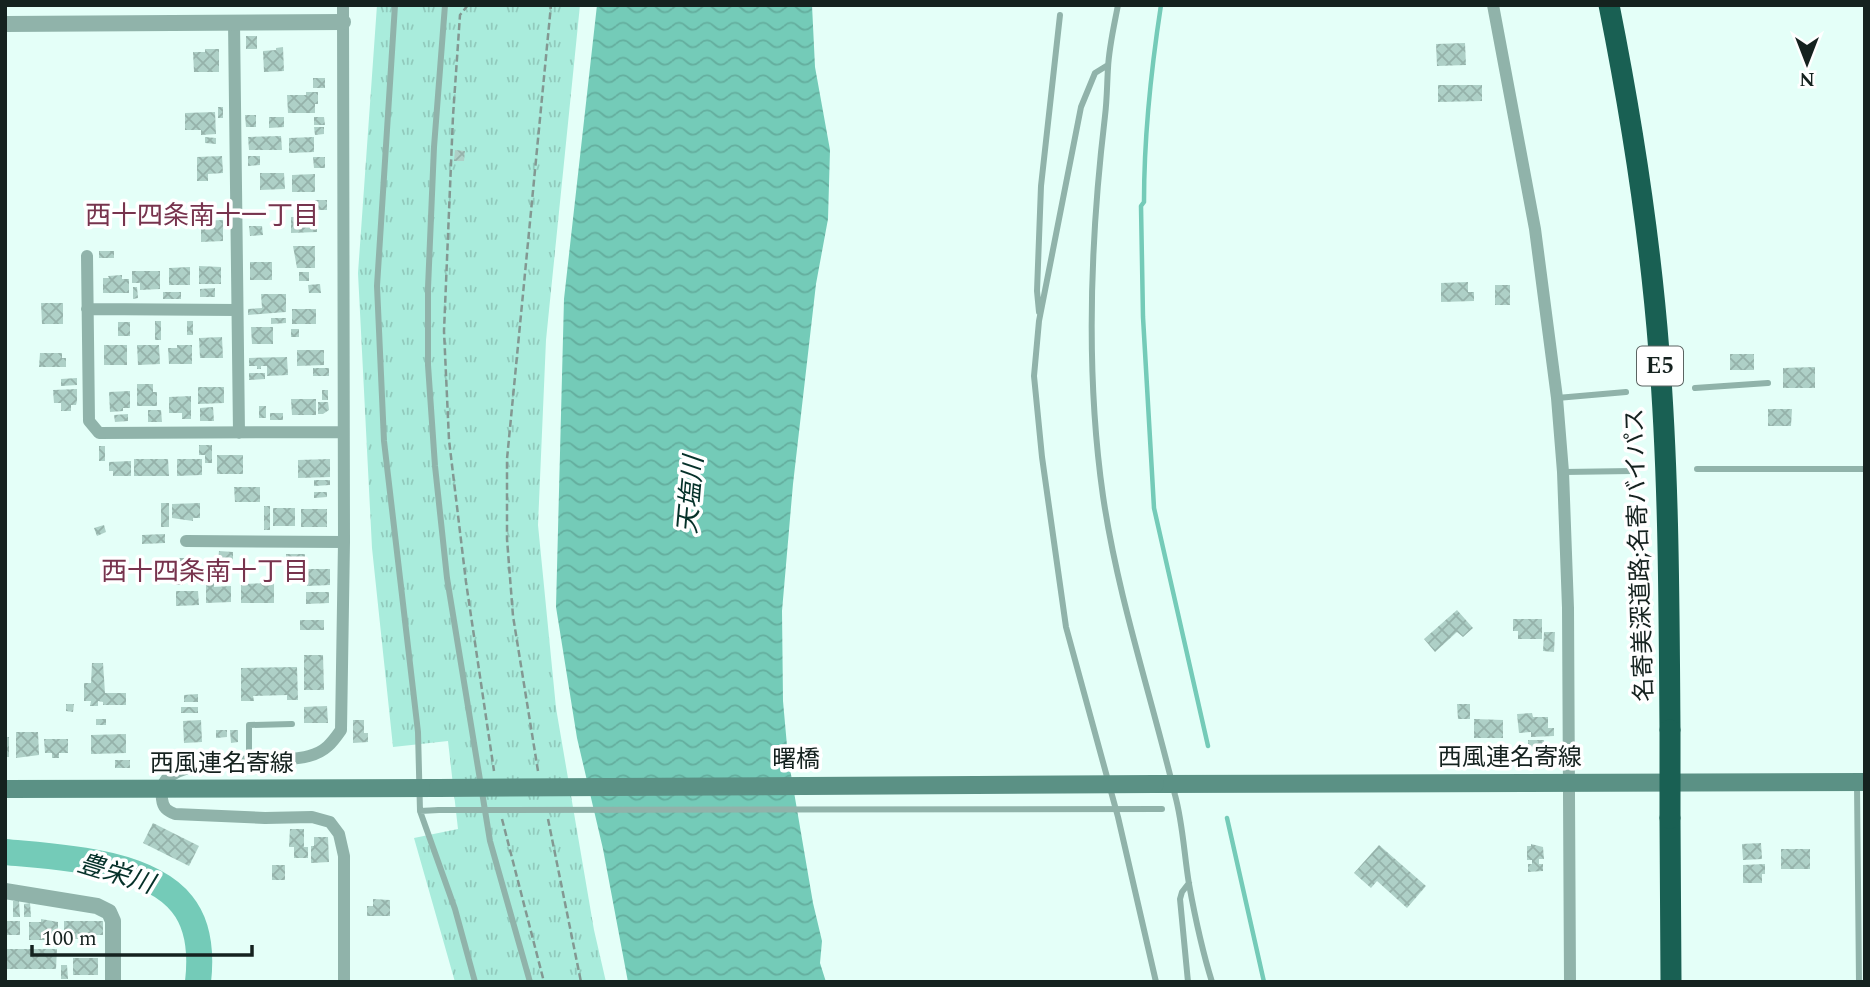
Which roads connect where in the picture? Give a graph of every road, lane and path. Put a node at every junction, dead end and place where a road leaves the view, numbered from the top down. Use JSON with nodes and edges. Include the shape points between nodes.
{"nodes":[{"id":1,"x":343,"y":5,"type":"edge"},
{"id":2,"x":395,"y":5,"type":"edge"},
{"id":3,"x":445,"y":5,"type":"edge"},
{"id":4,"x":468,"y":5,"type":"edge"},
{"id":5,"x":551,"y":5,"type":"edge"},
{"id":6,"x":1118,"y":5,"type":"edge"},
{"id":7,"x":1493,"y":5,"type":"edge"},
{"id":8,"x":1609,"y":5,"type":"edge"},
{"id":9,"x":1059,"y":15,"type":"dead end"},
{"id":10,"x":234,"y":22,"type":"junction"},
{"id":11,"x":343,"y":22,"type":"junction"},
{"id":12,"x":5,"y":23,"type":"edge"},
{"id":13,"x":1108,"y":65,"type":"junction"},
{"id":14,"x":87,"y":256,"type":"dead end"},
{"id":15,"x":88,"y":309,"type":"junction"},
{"id":16,"x":237,"y":310,"type":"junction"},
{"id":17,"x":1039,"y":321,"type":"junction"},
{"id":18,"x":1768,"y":383,"type":"dead end"},
{"id":19,"x":1695,"y":388,"type":"dead end"},
{"id":20,"x":1626,"y":392,"type":"dead end"},
{"id":21,"x":1557,"y":398,"type":"junction"},
{"id":22,"x":343,"y":432,"type":"junction"},
{"id":23,"x":239,"y":433,"type":"junction"},
{"id":24,"x":1698,"y":469,"type":"dead end"},
{"id":25,"x":1865,"y":469,"type":"edge"},
{"id":26,"x":1632,"y":471,"type":"dead end"},
{"id":27,"x":1563,"y":472,"type":"junction"},
{"id":28,"x":186,"y":541,"type":"dead end"},
{"id":29,"x":344,"y":542,"type":"junction"},
{"id":30,"x":292,"y":724,"type":"dead end"},
{"id":31,"x":249,"y":762,"type":"junction"},
{"id":32,"x":495,"y":776,"type":"dead end"},
{"id":33,"x":540,"y":779,"type":"dead end"},
{"id":34,"x":1861,"y":782,"type":"edge"},
{"id":35,"x":1569,"y":783,"type":"junction"},
{"id":36,"x":1164,"y":784,"type":"junction"},
{"id":37,"x":419,"y":788,"type":"junction"},
{"id":38,"x":438,"y":788,"type":"joint"},
{"id":39,"x":5,"y":789,"type":"edge"},
{"id":40,"x":161,"y":789,"type":"junction"},
{"id":41,"x":1179,"y":809,"type":"junction"},
{"id":42,"x":420,"y":811,"type":"junction"},
{"id":43,"x":502,"y":813,"type":"dead end"},
{"id":44,"x":548,"y":818,"type":"dead end"},
{"id":45,"x":1189,"y":883,"type":"junction"},
{"id":46,"x":5,"y":891,"type":"edge"},
{"id":47,"x":113,"y":982,"type":"edge"},
{"id":48,"x":344,"y":982,"type":"edge"},
{"id":49,"x":475,"y":982,"type":"edge"},
{"id":50,"x":530,"y":982,"type":"edge"},
{"id":51,"x":544,"y":982,"type":"edge"},
{"id":52,"x":581,"y":982,"type":"edge"},
{"id":53,"x":1156,"y":982,"type":"edge"},
{"id":54,"x":1188,"y":982,"type":"edge"},
{"id":55,"x":1212,"y":982,"type":"edge"},
{"id":56,"x":1570,"y":982,"type":"edge"},
{"id":57,"x":1671,"y":982,"type":"edge"},
{"id":58,"x":1859,"y":982,"type":"edge"}],
"edges":[{"from":1,"to":11,"type":"street"},
{"from":2,"to":37,"type":"lane","via":[[377,286],[384,442],[418,732]]},
{"from":3,"to":50,"type":"lane","via":[[428,288],[435,466],[447,578],[490,841]]},
{"from":4,"to":32,"type":"path","via":[[460,15],[444,331],[449,440]]},
{"from":5,"to":33,"type":"path","via":[[507,459],[513,616]]},
{"from":6,"to":13,"type":"lane"},
{"from":7,"to":21,"type":"street","via":[[1535,229]]},
{"from":8,"to":57,"type":"highway","name":"名寄美深道路;名寄バイパス","number":"E5","bridge":true,"via":[[1637,158],[1659,352],[1667,496]]},
{"from":9,"to":17,"type":"lane","via":[[1041,186]]},
{"from":10,"to":11,"type":"street"},
{"from":10,"to":12,"type":"street"},
{"from":10,"to":16,"type":"street"},
{"from":11,"to":22,"type":"street"},
{"from":13,"to":17,"type":"lane","via":[[1095,73],[1081,107]]},
{"from":13,"to":36,"type":"lane","via":[[1092,248],[1095,432],[1122,595]]},
{"from":14,"to":15,"type":"street"},
{"from":15,"to":16,"type":"street"},
{"from":15,"to":23,"type":"street","via":[[89,421],[99,433]]},
{"from":16,"to":23,"type":"street"},
{"from":17,"to":53,"type":"lane","via":[[1034,376],[1066,627],[1118,817]]},
{"from":18,"to":19,"type":"lane"},
{"from":20,"to":21,"type":"lane"},
{"from":21,"to":27,"type":"street"},
{"from":22,"to":23,"type":"street"},
{"from":22,"to":29,"type":"street"},
{"from":24,"to":25,"type":"lane"},
{"from":26,"to":27,"type":"lane"},
{"from":27,"to":35,"type":"street"},
{"from":28,"to":29,"type":"street"},
{"from":29,"to":31,"type":"street","via":[[341,730],[327,749],[310,756]]},
{"from":30,"to":31,"type":"lane","via":[[248,725]]},
{"from":31,"to":40,"type":"street","via":[[189,767],[168,777]]},
{"from":34,"to":35,"type":"main road","name":"西風連名寄線"},
{"from":34,"to":58,"type":"lane"},
{"from":35,"to":36,"type":"main road","name":"西風連名寄線"},
{"from":35,"to":56,"type":"street"},
{"from":36,"to":38,"type":"main road","name":"曙橋","bridge":true},
{"from":36,"to":41,"type":"lane"},
{"from":37,"to":38,"type":"main road","name":"西風連名寄線"},
{"from":37,"to":40,"type":"main road","name":"西風連名寄線"},
{"from":37,"to":42,"type":"lane"},
{"from":39,"to":40,"type":"main road","name":"西風連名寄線"},
{"from":40,"to":48,"type":"street","via":[[163,804],[175,814],[312,817],[330,822],[339,834],[344,856]]},
{"from":41,"to":42,"type":"lane","bridge":true},
{"from":41,"to":45,"type":"lane"},
{"from":42,"to":49,"type":"lane"},
{"from":43,"to":51,"type":"path"},
{"from":44,"to":52,"type":"path"},
{"from":45,"to":54,"type":"lane","via":[[1180,899]]},
{"from":45,"to":55,"type":"lane"},
{"from":46,"to":47,"type":"street","via":[[97,906],[109,912]]}]}
